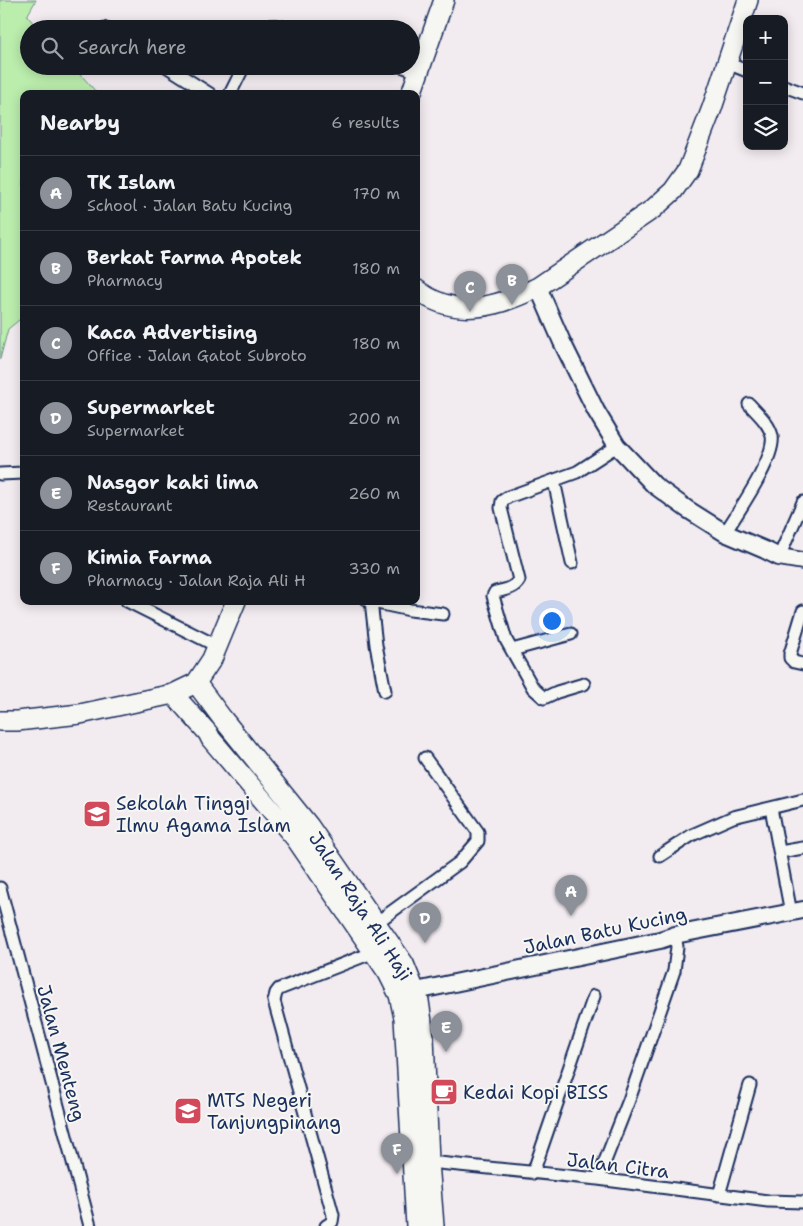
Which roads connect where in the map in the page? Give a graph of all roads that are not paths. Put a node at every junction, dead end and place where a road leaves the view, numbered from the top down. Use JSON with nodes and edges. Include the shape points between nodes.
{"nodes":[{"id":1,"x":444,"y":0,"type":"edge"},
{"id":2,"x":748,"y":0,"type":"edge"},
{"id":3,"x":420,"y":49,"type":"edge"},
{"id":4,"x":727,"y":63,"type":"junction"},
{"id":5,"x":743,"y":69,"type":"edge"},
{"id":6,"x":180,"y":75,"type":"edge"},
{"id":7,"x":240,"y":75,"type":"edge"},
{"id":8,"x":410,"y":75,"type":"edge"},
{"id":9,"x":788,"y":87,"type":"edge"},
{"id":10,"x":204,"y":90,"type":"edge"},
{"id":11,"x":232,"y":90,"type":"edge"},
{"id":12,"x":411,"y":90,"type":"edge"},
{"id":13,"x":803,"y":92,"type":"edge"},
{"id":14,"x":538,"y":287,"type":"junction"},
{"id":15,"x":420,"y":292,"type":"edge"},
{"id":16,"x":750,"y":404,"type":"dead end"},
{"id":17,"x":618,"y":446,"type":"junction"},
{"id":18,"x":20,"y":473,"type":"edge"},
{"id":19,"x":0,"y":474,"type":"edge"},
{"id":20,"x":554,"y":481,"type":"junction"},
{"id":21,"x":803,"y":502,"type":"edge"},
{"id":22,"x":725,"y":533,"type":"junction"},
{"id":23,"x":779,"y":557,"type":"junction"},
{"id":24,"x":803,"y":561,"type":"edge"},
{"id":25,"x":572,"y":563,"type":"dead end"},
{"id":26,"x":135,"y":605,"type":"edge"},
{"id":27,"x":234,"y":605,"type":"edge"},
{"id":28,"x":372,"y":605,"type":"edge"},
{"id":29,"x":386,"y":605,"type":"edge"},
{"id":30,"x":803,"y":611,"type":"edge"},
{"id":31,"x":443,"y":614,"type":"dead end"},
{"id":32,"x":571,"y":634,"type":"dead end"},
{"id":33,"x":217,"y":646,"type":"junction"},
{"id":34,"x":512,"y":650,"type":"junction"},
{"id":35,"x":803,"y":664,"type":"edge"},
{"id":36,"x":196,"y":683,"type":"junction"},
{"id":37,"x":584,"y":684,"type":"dead end"},
{"id":38,"x":385,"y":691,"type":"dead end"},
{"id":39,"x":173,"y":694,"type":"junction"},
{"id":40,"x":0,"y":720,"type":"edge"},
{"id":41,"x":426,"y":758,"type":"dead end"},
{"id":42,"x":803,"y":800,"type":"edge"},
{"id":43,"x":771,"y":808,"type":"junction"},
{"id":44,"x":803,"y":848,"type":"edge"},
{"id":45,"x":780,"y":852,"type":"junction"},
{"id":46,"x":660,"y":856,"type":"dead end"},
{"id":47,"x":0,"y":888,"type":"edge"},
{"id":48,"x":797,"y":911,"type":"edge"},
{"id":49,"x":376,"y":923,"type":"junction"},
{"id":50,"x":676,"y":935,"type":"junction"},
{"id":51,"x":374,"y":952,"type":"junction"},
{"id":52,"x":416,"y":991,"type":"junction"},
{"id":53,"x":594,"y":996,"type":"dead end"},
{"id":54,"x":413,"y":1016,"type":"junction"},
{"id":55,"x":750,"y":1085,"type":"dead end"},
{"id":56,"x":429,"y":1162,"type":"junction"},
{"id":57,"x":533,"y":1173,"type":"junction"},
{"id":58,"x":598,"y":1179,"type":"junction"},
{"id":59,"x":719,"y":1195,"type":"junction"},
{"id":60,"x":803,"y":1202,"type":"edge"},
{"id":61,"x":90,"y":1226,"type":"edge"},
{"id":62,"x":326,"y":1226,"type":"edge"},
{"id":63,"x":416,"y":1226,"type":"edge"},
{"id":64,"x":434,"y":1226,"type":"edge"}],
"edges":[{"from":1,"to":3,"type":"main road"},
{"from":2,"to":4,"type":"main road"},
{"from":4,"to":5,"type":"street"},
{"from":4,"to":14,"type":"main road","via":[[688,170],[673,191],[653,209]]},
{"from":6,"to":10,"type":"street"},
{"from":7,"to":11,"type":"street"},
{"from":8,"to":12,"type":"main road"},
{"from":9,"to":13,"type":"street"},
{"from":14,"to":15,"type":"main road","via":[[521,296],[480,308],[444,305]]},
{"from":14,"to":17,"type":"street","via":[[592,402]]},
{"from":16,"to":22,"type":"street","via":[[769,427],[773,445],[760,475]]},
{"from":17,"to":20,"type":"street","via":[[577,472]]},
{"from":17,"to":22,"type":"street","via":[[654,484]]},
{"from":18,"to":19,"type":"street"},
{"from":20,"to":25,"type":"street"},
{"from":20,"to":34,"type":"street","via":[[502,501],[519,580],[516,585],[495,592],[493,596]]},
{"from":21,"to":23,"type":"street"},
{"from":22,"to":23,"type":"street"},
{"from":23,"to":24,"type":"street"},
{"from":26,"to":33,"type":"street"},
{"from":27,"to":33,"type":"main road"},
{"from":28,"to":38,"type":"street"},
{"from":29,"to":31,"type":"street"},
{"from":30,"to":35,"type":"street","via":[[790,658]]},
{"from":32,"to":34,"type":"street"},
{"from":33,"to":36,"type":"main road"},
{"from":34,"to":37,"type":"street","via":[[533,688],[544,698]]},
{"from":36,"to":39,"type":"main road"},
{"from":36,"to":49,"type":"main road","name":"Jalan Raja Ali Haji","via":[[309,826]]},
{"from":39,"to":40,"type":"main road","via":[[80,714]]},
{"from":39,"to":51,"type":"main road","via":[[296,839]]},
{"from":41,"to":49,"type":"street","via":[[478,832],[478,841],[460,862]]},
{"from":42,"to":43,"type":"street"},
{"from":43,"to":45,"type":"street"},
{"from":43,"to":46,"type":"street","via":[[734,817],[692,835]]},
{"from":44,"to":45,"type":"street"},
{"from":45,"to":48,"type":"street"},
{"from":47,"to":61,"type":"street","name":"Jalan Menteng"},
{"from":48,"to":50,"type":"street","name":"Jalan Batu Kucing"},
{"from":49,"to":52,"type":"main road","name":"Jalan Raja Ali Haji","via":[[404,964]]},
{"from":50,"to":52,"type":"street","name":"Jalan Batu Kucing"},
{"from":50,"to":58,"type":"street","via":[[674,971]]},
{"from":51,"to":54,"type":"main road"},
{"from":51,"to":62,"type":"street","via":[[279,989],[274,1000],[333,1215],[332,1222]]},
{"from":52,"to":54,"type":"main road","name":"Jalan Raja Ali Haji"},
{"from":53,"to":57,"type":"street"},
{"from":54,"to":56,"type":"main road","name":"Jalan Raja Ali Haji","via":[[424,1036]]},
{"from":54,"to":63,"type":"main road"},
{"from":55,"to":59,"type":"street"},
{"from":56,"to":57,"type":"street","name":"Jalan Citra"},
{"from":56,"to":64,"type":"main road","name":"Jalan Raja Ali Haji"},
{"from":57,"to":58,"type":"street","name":"Jalan Citra"},
{"from":58,"to":59,"type":"street","name":"Jalan Citra"},
{"from":59,"to":60,"type":"street","name":"Jalan Citra"}]}
